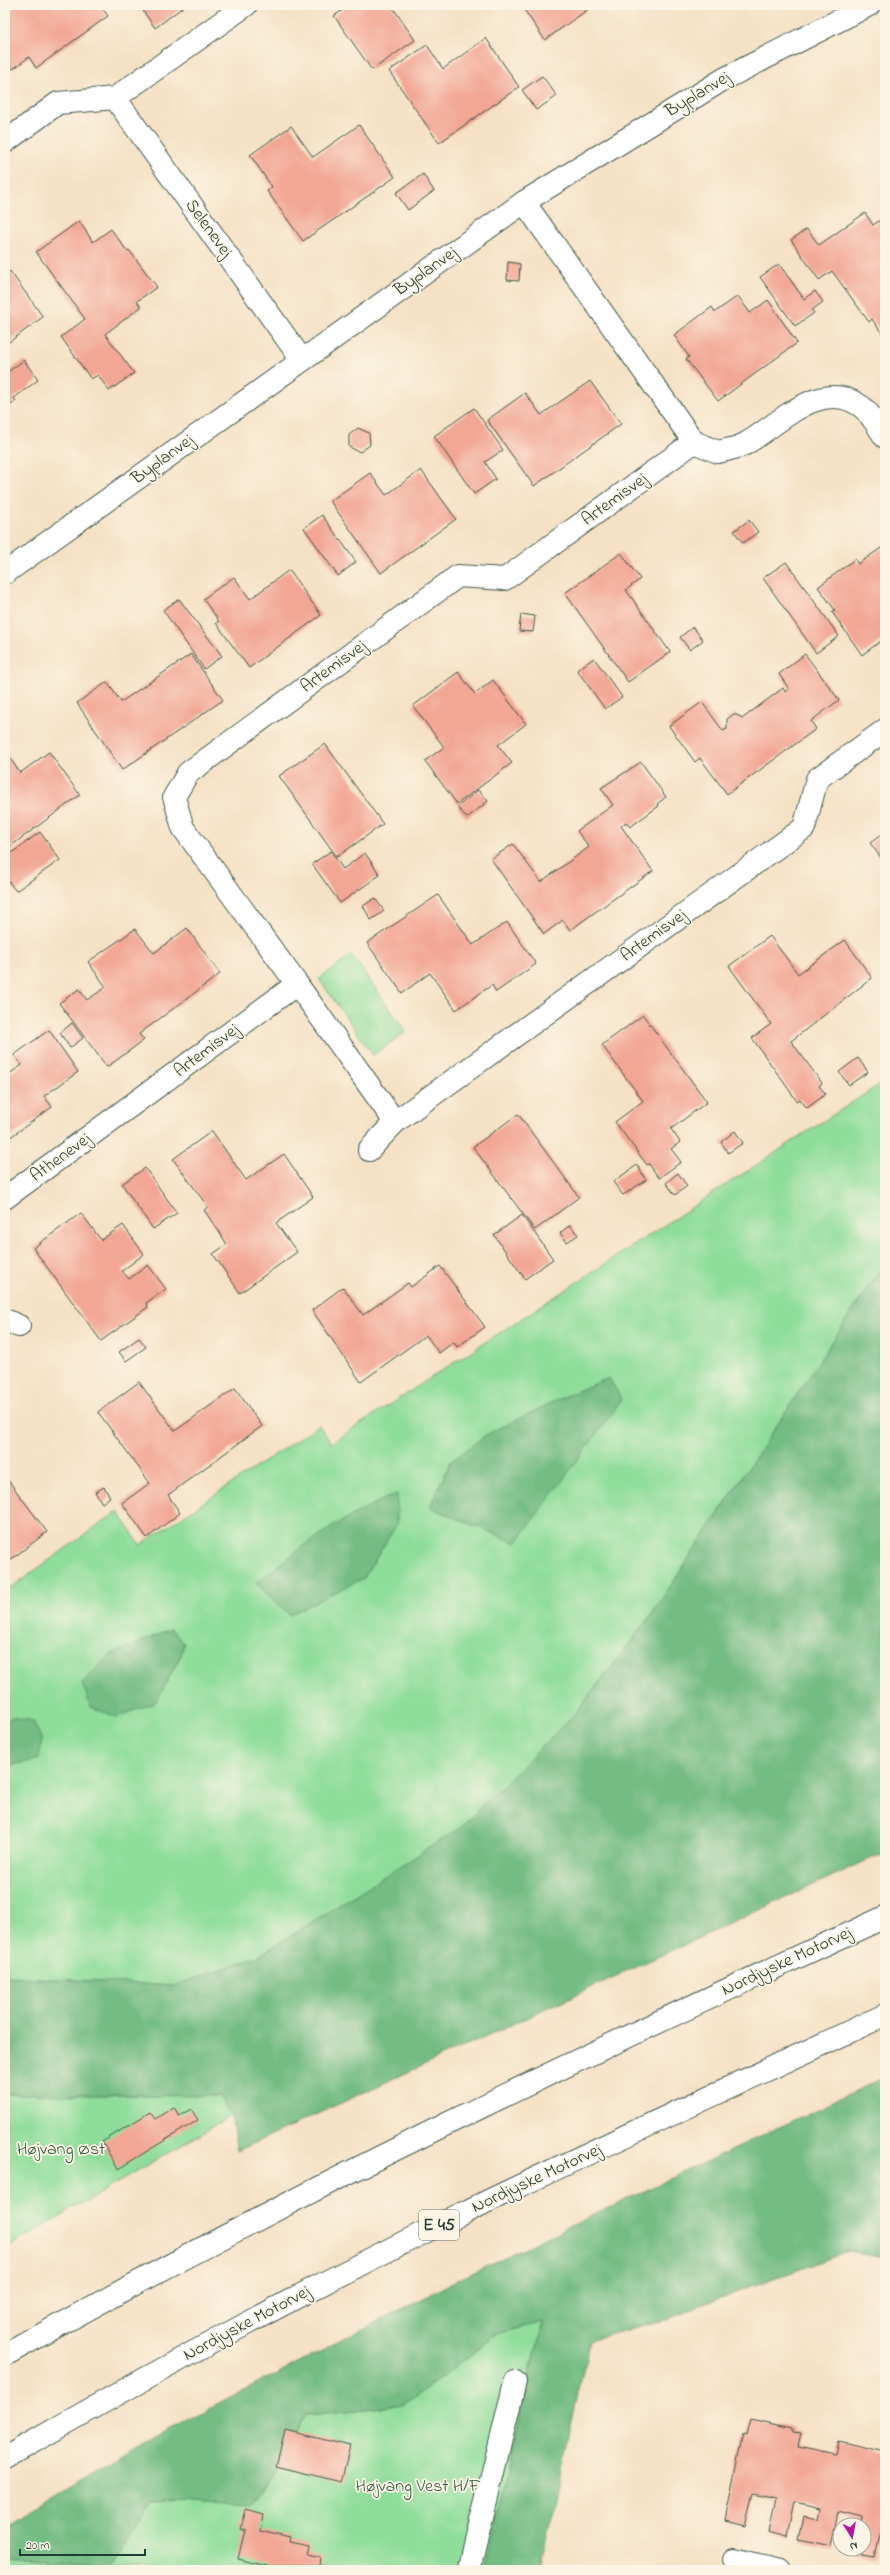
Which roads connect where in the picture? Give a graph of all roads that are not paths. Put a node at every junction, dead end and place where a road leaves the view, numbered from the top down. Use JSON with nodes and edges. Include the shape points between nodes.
{"nodes":[{"id":1,"x":246,"y":5,"type":"edge"},
{"id":2,"x":869,"y":5,"type":"edge"},
{"id":3,"x":115,"y":98,"type":"junction"},
{"id":4,"x":5,"y":142,"type":"edge"},
{"id":5,"x":524,"y":202,"type":"junction"},
{"id":6,"x":302,"y":360,"type":"junction"},
{"id":7,"x":885,"y":436,"type":"edge"},
{"id":8,"x":694,"y":442,"type":"junction"},
{"id":9,"x":5,"y":573,"type":"edge"},
{"id":10,"x":885,"y":730,"type":"edge"},
{"id":11,"x":297,"y":984,"type":"junction"},
{"id":12,"x":117,"y":1117,"type":"joint"},
{"id":13,"x":395,"y":1122,"type":"junction"},
{"id":14,"x":370,"y":1150,"type":"dead end"},
{"id":15,"x":5,"y":1198,"type":"edge"},
{"id":16,"x":885,"y":1917,"type":"edge"},
{"id":17,"x":885,"y":2015,"type":"edge"},
{"id":18,"x":5,"y":2355,"type":"edge"},
{"id":19,"x":515,"y":2382,"type":"dead end"},
{"id":20,"x":5,"y":2458,"type":"edge"},
{"id":21,"x":734,"y":2559,"type":"dead end"},
{"id":22,"x":469,"y":2570,"type":"edge"},
{"id":23,"x":779,"y":2570,"type":"edge"}],
"edges":[{"from":1,"to":3,"type":"main road"},
{"from":2,"to":5,"type":"main road","name":"Byplanvej","via":[[724,79]]},
{"from":3,"to":4,"type":"main road","via":[[58,103]]},
{"from":3,"to":6,"type":"main road","name":"Selenevej"},
{"from":5,"to":6,"type":"main road","name":"Byplanvej"},
{"from":5,"to":8,"type":"main road"},
{"from":6,"to":9,"type":"main road","name":"Byplanvej"},
{"from":7,"to":8,"type":"main road","via":[[863,408],[844,398],[823,398],[799,408],[744,444],[718,452]]},
{"from":8,"to":11,"type":"main road","name":"Artemisvej","via":[[505,579],[458,576],[188,773],[174,797],[183,828]]},
{"from":10,"to":13,"type":"main road","name":"Artemisvej","via":[[816,779],[804,828]]},
{"from":11,"to":12,"type":"main road","name":"Artemisvej"},
{"from":11,"to":13,"type":"main road","name":"Artemisvej"},
{"from":12,"to":15,"type":"main road","name":"Athenevej"},
{"from":13,"to":14,"type":"main road","name":"Artemisvej"},
{"from":16,"to":18,"type":"main road","name":"Nordjyske Motorvej","via":[[460,2116],[256,2218]]},
{"from":17,"to":20,"type":"main road","name":"Nordjyske Motorvej","number":"E 45","via":[[440,2224],[282,2305],[87,2410]]},
{"from":19,"to":22,"type":"main road"},
{"from":21,"to":23,"type":"main road"}]}
